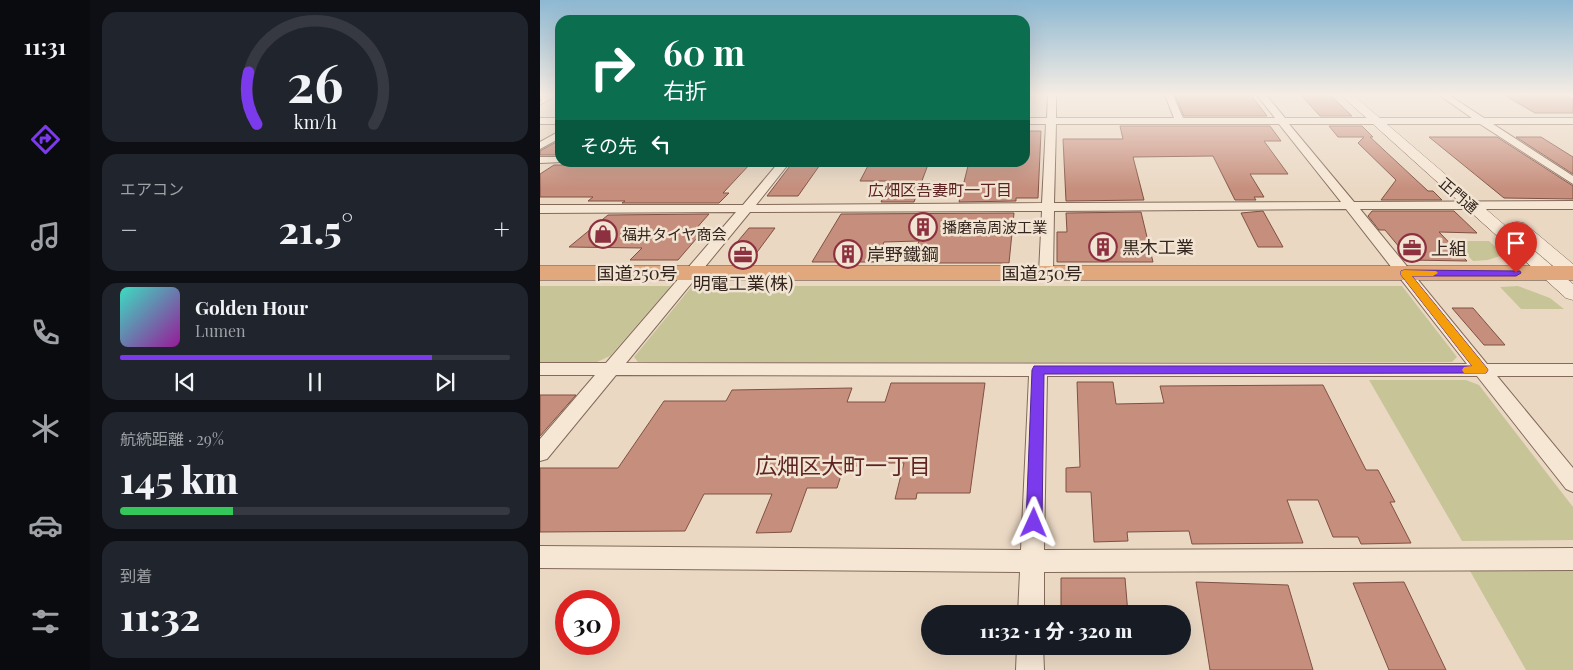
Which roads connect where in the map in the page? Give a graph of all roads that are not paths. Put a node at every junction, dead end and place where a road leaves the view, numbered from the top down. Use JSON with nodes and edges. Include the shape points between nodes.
{"nodes":[{"id":1,"x":1051,"y":126,"type":"edge"},
{"id":2,"x":1286,"y":126,"type":"edge"},
{"id":3,"x":1382,"y":126,"type":"edge"},
{"id":4,"x":1397,"y":126,"type":"edge"},
{"id":5,"x":1489,"y":126,"type":"edge"},
{"id":6,"x":555,"y":138,"type":"edge"},
{"id":7,"x":540,"y":146,"type":"edge"},
{"id":8,"x":540,"y":160,"type":"edge"},
{"id":9,"x":555,"y":160,"type":"edge"},
{"id":10,"x":781,"y":167,"type":"edge"},
{"id":11,"x":1573,"y":181,"type":"edge"},
{"id":12,"x":1492,"y":205,"type":"junction"},
{"id":13,"x":1573,"y":205,"type":"edge"},
{"id":14,"x":1352,"y":206,"type":"junction"},
{"id":15,"x":1472,"y":206,"type":"junction"},
{"id":16,"x":1047,"y":207,"type":"junction"},
{"id":17,"x":746,"y":208,"type":"junction"},
{"id":18,"x":540,"y":209,"type":"edge"},
{"id":19,"x":691,"y":273,"type":"junction"},
{"id":20,"x":1404,"y":273,"type":"junction"},
{"id":21,"x":1548,"y":273,"type":"junction"},
{"id":22,"x":1573,"y":273,"type":"edge"},
{"id":23,"x":540,"y":274,"type":"edge"},
{"id":24,"x":1046,"y":274,"type":"junction"},
{"id":25,"x":1573,"y":294,"type":"edge"},
{"id":26,"x":540,"y":369,"type":"edge"},
{"id":27,"x":610,"y":369,"type":"junction"},
{"id":28,"x":1038,"y":370,"type":"junction"},
{"id":29,"x":1482,"y":370,"type":"junction"},
{"id":30,"x":1573,"y":370,"type":"edge"},
{"id":31,"x":540,"y":453,"type":"edge"},
{"id":32,"x":1573,"y":483,"type":"edge"},
{"id":33,"x":540,"y":556,"type":"edge"},
{"id":34,"x":1573,"y":559,"type":"edge"},
{"id":35,"x":1033,"y":561,"type":"junction"},
{"id":36,"x":1032,"y":605,"type":"edge"},
{"id":37,"x":1030,"y":655,"type":"edge"},
{"id":38,"x":1030,"y":670,"type":"edge"}],
"edges":[{"from":1,"to":16,"type":"street"},
{"from":2,"to":14,"type":"street"},
{"from":3,"to":15,"type":"street","name":"正門通"},
{"from":4,"to":12,"type":"street","name":"正門通"},
{"from":5,"to":11,"type":"street"},
{"from":6,"to":7,"type":"street"},
{"from":8,"to":9,"type":"street"},
{"from":10,"to":17,"type":"street"},
{"from":12,"to":13,"type":"street"},
{"from":12,"to":15,"type":"street"},
{"from":12,"to":22,"type":"street","name":"正門通"},
{"from":14,"to":15,"type":"street"},
{"from":14,"to":16,"type":"street"},
{"from":14,"to":20,"type":"street"},
{"from":15,"to":21,"type":"street","name":"正門通"},
{"from":16,"to":17,"type":"street"},
{"from":16,"to":24,"type":"street"},
{"from":17,"to":18,"type":"street"},
{"from":17,"to":19,"type":"street"},
{"from":19,"to":23,"type":"highway","name":"国道250号"},
{"from":19,"to":24,"type":"highway","name":"国道250号"},
{"from":19,"to":27,"type":"street"},
{"from":20,"to":21,"type":"highway","name":"国道250号"},
{"from":20,"to":24,"type":"highway","name":"国道250号"},
{"from":20,"to":29,"type":"street"},
{"from":21,"to":22,"type":"highway","name":"国道250号"},
{"from":21,"to":25,"type":"street","name":"正門通"},
{"from":26,"to":27,"type":"street"},
{"from":27,"to":28,"type":"street"},
{"from":27,"to":31,"type":"street"},
{"from":28,"to":29,"type":"street"},
{"from":28,"to":35,"type":"street"},
{"from":29,"to":30,"type":"street"},
{"from":29,"to":32,"type":"street"},
{"from":33,"to":35,"type":"street"},
{"from":34,"to":35,"type":"street"},
{"from":35,"to":36,"type":"street"},
{"from":37,"to":38,"type":"street"}]}
